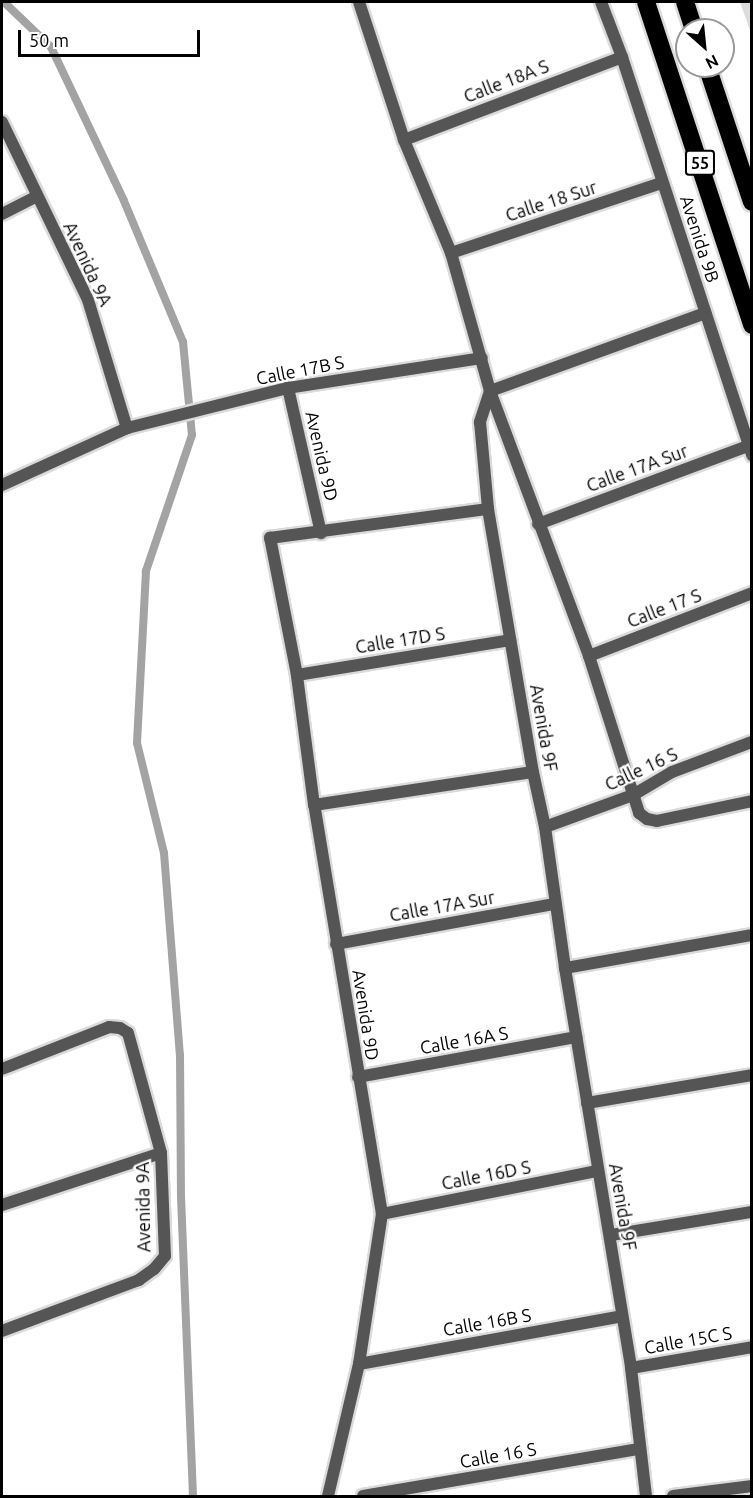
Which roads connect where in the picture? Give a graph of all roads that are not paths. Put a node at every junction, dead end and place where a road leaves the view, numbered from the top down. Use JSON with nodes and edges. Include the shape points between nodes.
{"nodes":[{"id":1,"x":361,"y":2,"type":"edge"},
{"id":2,"x":601,"y":2,"type":"edge"},
{"id":3,"x":646,"y":2,"type":"edge"},
{"id":4,"x":685,"y":2,"type":"edge"},
{"id":5,"x":690,"y":18,"type":"edge"},
{"id":6,"x":622,"y":57,"type":"junction"},
{"id":7,"x":711,"y":78,"type":"edge"},
{"id":8,"x":2,"y":122,"type":"edge"},
{"id":9,"x":404,"y":140,"type":"junction"},
{"id":10,"x":662,"y":183,"type":"junction"},
{"id":11,"x":36,"y":196,"type":"junction"},
{"id":12,"x":752,"y":202,"type":"edge"},
{"id":13,"x":2,"y":213,"type":"edge"},
{"id":14,"x":452,"y":253,"type":"junction"},
{"id":15,"x":705,"y":313,"type":"junction"},
{"id":16,"x":752,"y":325,"type":"edge"},
{"id":17,"x":482,"y":358,"type":"junction"},
{"id":18,"x":288,"y":388,"type":"junction"},
{"id":19,"x":490,"y":390,"type":"junction"},
{"id":20,"x":127,"y":428,"type":"junction"},
{"id":21,"x":750,"y":450,"type":"edge"},
{"id":22,"x":2,"y":484,"type":"edge"},
{"id":23,"x":488,"y":509,"type":"junction"},
{"id":24,"x":538,"y":524,"type":"junction"},
{"id":25,"x":321,"y":533,"type":"junction"},
{"id":26,"x":752,"y":592,"type":"edge"},
{"id":27,"x":510,"y":640,"type":"junction"},
{"id":28,"x":589,"y":656,"type":"junction"},
{"id":29,"x":297,"y":675,"type":"junction"},
{"id":30,"x":752,"y":742,"type":"edge"},
{"id":31,"x":533,"y":772,"type":"junction"},
{"id":32,"x":633,"y":795,"type":"junction"},
{"id":33,"x":752,"y":801,"type":"edge"},
{"id":34,"x":314,"y":805,"type":"junction"},
{"id":35,"x":546,"y":827,"type":"junction"},
{"id":36,"x":555,"y":904,"type":"junction"},
{"id":37,"x":752,"y":934,"type":"edge"},
{"id":38,"x":336,"y":944,"type":"junction"},
{"id":39,"x":565,"y":968,"type":"junction"},
{"id":40,"x":576,"y":1037,"type":"junction"},
{"id":41,"x":2,"y":1069,"type":"edge"},
{"id":42,"x":752,"y":1076,"type":"edge"},
{"id":43,"x":358,"y":1077,"type":"junction"},
{"id":44,"x":587,"y":1103,"type":"junction"},
{"id":45,"x":155,"y":1155,"type":"junction"},
{"id":46,"x":598,"y":1171,"type":"junction"},
{"id":47,"x":2,"y":1204,"type":"edge"},
{"id":48,"x":752,"y":1212,"type":"edge"},
{"id":49,"x":382,"y":1214,"type":"junction"},
{"id":50,"x":611,"y":1234,"type":"junction"},
{"id":51,"x":622,"y":1316,"type":"junction"},
{"id":52,"x":2,"y":1331,"type":"edge"},
{"id":53,"x":752,"y":1347,"type":"edge"},
{"id":54,"x":359,"y":1365,"type":"junction"},
{"id":55,"x":631,"y":1368,"type":"junction"},
{"id":56,"x":639,"y":1449,"type":"junction"},
{"id":57,"x":752,"y":1486,"type":"edge"},
{"id":58,"x":328,"y":1497,"type":"edge"},
{"id":59,"x":363,"y":1497,"type":"edge"},
{"id":60,"x":646,"y":1497,"type":"edge"},
{"id":61,"x":673,"y":1497,"type":"edge"}],
"edges":[{"from":1,"to":9,"type":"street"},
{"from":2,"to":6,"type":"street","name":"Avenida 9B"},
{"from":3,"to":16,"type":"highway","number":"55"},
{"from":4,"to":5,"type":"highway"},
{"from":6,"to":9,"type":"street","name":"Calle 18A S"},
{"from":6,"to":10,"type":"street","name":"Avenida 9B"},
{"from":7,"to":12,"type":"highway","number":"55"},
{"from":8,"to":11,"type":"street","name":"Avenida 9A"},
{"from":9,"to":14,"type":"street"},
{"from":10,"to":14,"type":"street","name":"Calle 18 Sur"},
{"from":10,"to":15,"type":"street","name":"Avenida 9B"},
{"from":11,"to":13,"type":"street"},
{"from":11,"to":20,"type":"street","name":"Avenida 9A","via":[[88,300]]},
{"from":14,"to":17,"type":"street"},
{"from":15,"to":19,"type":"street"},
{"from":15,"to":21,"type":"street","name":"Avenida 9B"},
{"from":17,"to":18,"type":"street","name":"Calle 17B S"},
{"from":17,"to":19,"type":"street"},
{"from":18,"to":20,"type":"street","name":"Calle 17B S"},
{"from":18,"to":25,"type":"street","name":"Avenida 9D"},
{"from":19,"to":23,"type":"street","name":"Avenida 9F","via":[[480,422]]},
{"from":19,"to":24,"type":"street"},
{"from":20,"to":22,"type":"street"},
{"from":21,"to":24,"type":"street","name":"Calle 17A Sur"},
{"from":23,"to":25,"type":"street"},
{"from":23,"to":27,"type":"street","name":"Avenida 9F"},
{"from":24,"to":28,"type":"street"},
{"from":25,"to":29,"type":"street","name":"Avenida 9D","via":[[270,538]]},
{"from":26,"to":28,"type":"street","name":"Calle 17 S"},
{"from":27,"to":29,"type":"street","name":"Calle 17D S"},
{"from":27,"to":31,"type":"street","name":"Avenida 9F"},
{"from":28,"to":32,"type":"street"},
{"from":29,"to":34,"type":"street","name":"Avenida 9D"},
{"from":30,"to":32,"type":"street","name":"Calle 16 S","via":[[672,772]]},
{"from":31,"to":34,"type":"street"},
{"from":31,"to":35,"type":"street","name":"Avenida 9F"},
{"from":32,"to":33,"type":"street","via":[[639,813],[657,821]]},
{"from":32,"to":35,"type":"street","name":"Calle 16 S"},
{"from":34,"to":38,"type":"street","name":"Avenida 9D"},
{"from":35,"to":36,"type":"street","name":"Avenida 9F"},
{"from":36,"to":38,"type":"street","name":"Calle 17A Sur"},
{"from":36,"to":39,"type":"street","name":"Avenida 9F"},
{"from":37,"to":39,"type":"street"},
{"from":38,"to":43,"type":"street","name":"Avenida 9D"},
{"from":39,"to":40,"type":"street","name":"Avenida 9F"},
{"from":40,"to":43,"type":"street","name":"Calle 16A S"},
{"from":40,"to":44,"type":"street","name":"Avenida 9F"},
{"from":41,"to":45,"type":"street","via":[[109,1027],[128,1032]]},
{"from":42,"to":44,"type":"street"},
{"from":43,"to":49,"type":"street","name":"Avenida 9D"},
{"from":44,"to":46,"type":"street","name":"Avenida 9F"},
{"from":45,"to":47,"type":"street"},
{"from":45,"to":52,"type":"street","name":"Avenida 9A","via":[[165,1256],[154,1269],[139,1280]]},
{"from":46,"to":49,"type":"street","name":"Calle 16D S"},
{"from":46,"to":50,"type":"street","name":"Avenida 9F"},
{"from":48,"to":50,"type":"street"},
{"from":49,"to":54,"type":"street","name":"Avenida 9D"},
{"from":50,"to":51,"type":"street","name":"Avenida 9F"},
{"from":51,"to":54,"type":"street","name":"Calle 16B S"},
{"from":51,"to":55,"type":"street","name":"Avenida 9F"},
{"from":53,"to":55,"type":"street","name":"Calle 15C S"},
{"from":54,"to":58,"type":"street","name":"Avenida 9D"},
{"from":55,"to":56,"type":"street","name":"Avenida 9F"},
{"from":56,"to":59,"type":"street","name":"Calle 16 S"},
{"from":56,"to":60,"type":"street","name":"Avenida 9F"},
{"from":57,"to":61,"type":"street"}]}
